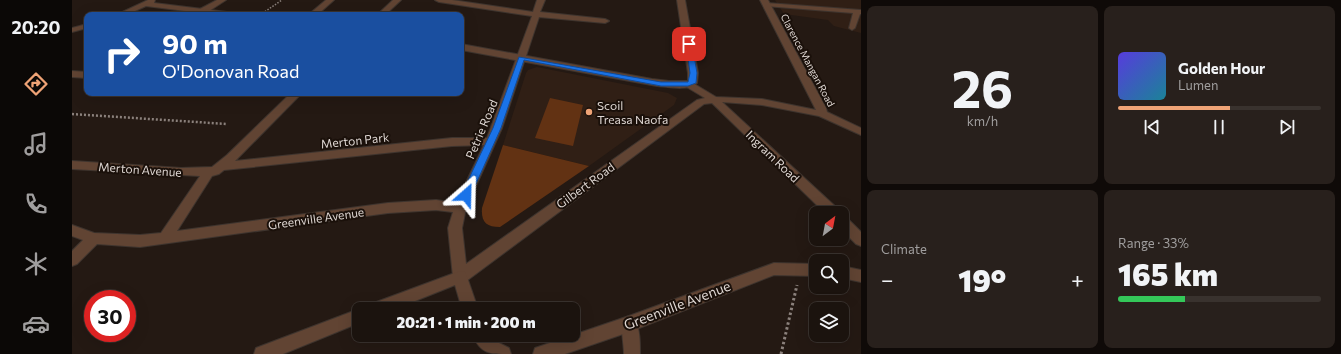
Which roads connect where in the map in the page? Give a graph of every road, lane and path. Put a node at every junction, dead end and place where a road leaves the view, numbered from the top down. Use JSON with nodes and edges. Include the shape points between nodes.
{"nodes":[{"id":1,"x":153,"y":0,"type":"edge"},
{"id":2,"x":222,"y":0,"type":"edge"},
{"id":3,"x":282,"y":0,"type":"edge"},
{"id":4,"x":330,"y":0,"type":"edge"},
{"id":5,"x":397,"y":0,"type":"edge"},
{"id":6,"x":439,"y":0,"type":"edge"},
{"id":7,"x":542,"y":0,"type":"edge"},
{"id":8,"x":681,"y":0,"type":"edge"},
{"id":9,"x":803,"y":0,"type":"edge"},
{"id":10,"x":766,"y":3,"type":"edge"},
{"id":11,"x":145,"y":4,"type":"junction"},
{"id":12,"x":811,"y":8,"type":"junction"},
{"id":13,"x":127,"y":12,"type":"edge"},
{"id":14,"x":194,"y":12,"type":"edge"},
{"id":15,"x":202,"y":12,"type":"edge"},
{"id":16,"x":264,"y":12,"type":"edge"},
{"id":17,"x":316,"y":12,"type":"edge"},
{"id":18,"x":384,"y":12,"type":"edge"},
{"id":19,"x":859,"y":12,"type":"edge"},
{"id":20,"x":536,"y":14,"type":"junction"},
{"id":21,"x":605,"y":21,"type":"dead end"},
{"id":22,"x":84,"y":27,"type":"edge"},
{"id":23,"x":852,"y":28,"type":"dead end"},
{"id":24,"x":72,"y":30,"type":"edge"},
{"id":25,"x":464,"y":48,"type":"edge"},
{"id":26,"x":521,"y":58,"type":"junction"},
{"id":27,"x":72,"y":74,"type":"edge"},
{"id":28,"x":84,"y":75,"type":"edge"},
{"id":29,"x":688,"y":84,"type":"junction"},
{"id":30,"x":294,"y":96,"type":"edge"},
{"id":31,"x":713,"y":99,"type":"junction"},
{"id":32,"x":72,"y":114,"type":"edge"},
{"id":33,"x":822,"y":114,"type":"junction"},
{"id":34,"x":227,"y":124,"type":"dead end"},
{"id":35,"x":861,"y":132,"type":"edge"},
{"id":36,"x":491,"y":141,"type":"junction"},
{"id":37,"x":72,"y":165,"type":"edge"},
{"id":38,"x":222,"y":166,"type":"junction"},
{"id":39,"x":208,"y":172,"type":"junction"},
{"id":40,"x":826,"y":206,"type":"edge"},
{"id":41,"x":460,"y":208,"type":"junction"},
{"id":42,"x":849,"y":229,"type":"edge"},
{"id":43,"x":72,"y":230,"type":"edge"},
{"id":44,"x":94,"y":238,"type":"junction"},
{"id":45,"x":165,"y":238,"type":"junction"},
{"id":46,"x":861,"y":240,"type":"edge"},
{"id":47,"x":72,"y":260,"type":"edge"},
{"id":48,"x":788,"y":270,"type":"junction"},
{"id":49,"x":809,"y":270,"type":"edge"},
{"id":50,"x":849,"y":273,"type":"edge"},
{"id":51,"x":861,"y":276,"type":"edge"},
{"id":52,"x":460,"y":277,"type":"junction"},
{"id":53,"x":395,"y":302,"type":"edge"},
{"id":54,"x":468,"y":302,"type":"edge"},
{"id":55,"x":352,"y":319,"type":"edge"},
{"id":56,"x":629,"y":324,"type":"junction"},
{"id":57,"x":484,"y":342,"type":"edge"},
{"id":58,"x":262,"y":354,"type":"edge"},
{"id":59,"x":503,"y":354,"type":"edge"},
{"id":60,"x":541,"y":354,"type":"edge"},
{"id":61,"x":632,"y":354,"type":"edge"},
{"id":62,"x":781,"y":354,"type":"edge"}],
"edges":[{"from":1,"to":11,"type":"street"},
{"from":2,"to":15,"type":"street"},
{"from":3,"to":16,"type":"path"},
{"from":4,"to":17,"type":"street"},
{"from":5,"to":18,"type":"street"},
{"from":6,"to":20,"type":"street"},
{"from":7,"to":20,"type":"street","name":"Petrie Road"},
{"from":8,"to":29,"type":"street","via":[[694,73],[692,83]]},
{"from":9,"to":12,"type":"lane"},
{"from":10,"to":12,"type":"lane"},
{"from":10,"to":33,"type":"street","name":"Clarence Mangan Road"},
{"from":11,"to":13,"type":"street"},
{"from":11,"to":14,"type":"street"},
{"from":12,"to":19,"type":"lane"},
{"from":19,"to":23,"type":"lane"},
{"from":20,"to":21,"type":"street"},
{"from":20,"to":26,"type":"street","name":"Petrie Road"},
{"from":22,"to":24,"type":"street"},
{"from":25,"to":26,"type":"street"},
{"from":26,"to":29,"type":"street","via":[[661,84]]},
{"from":26,"to":36,"type":"street","name":"Petrie Road"},
{"from":27,"to":28,"type":"street"},
{"from":29,"to":31,"type":"street","name":"Ingram Road"},
{"from":30,"to":38,"type":"street"},
{"from":31,"to":33,"type":"street","via":[[738,98]]},
{"from":31,"to":40,"type":"street","name":"Ingram Road"},
{"from":31,"to":52,"type":"street","name":"Gilbert Road","via":[[701,102]]},
{"from":32,"to":34,"type":"path"},
{"from":33,"to":35,"type":"street","name":"Clarence Mangan Road"},
{"from":36,"to":38,"type":"street","name":"Merton Park","via":[[452,142]]},
{"from":36,"to":41,"type":"street","name":"Petrie Road"},
{"from":37,"to":39,"type":"street","name":"Merton Avenue"},
{"from":38,"to":39,"type":"street"},
{"from":39,"to":45,"type":"street"},
{"from":41,"to":45,"type":"street","name":"Greenville Avenue","via":[[436,205],[388,208]]},
{"from":41,"to":52,"type":"street","via":[[455,228]]},
{"from":42,"to":46,"type":"street"},
{"from":43,"to":44,"type":"street","name":"Greenville Avenue"},
{"from":44,"to":45,"type":"street","name":"Greenville Avenue","via":[[140,241]]},
{"from":44,"to":47,"type":"street"},
{"from":48,"to":49,"type":"street","name":"Greenville Avenue"},
{"from":48,"to":56,"type":"street","name":"Greenville Avenue","via":[[774,269]]},
{"from":48,"to":62,"type":"path","via":[[798,286]]},
{"from":50,"to":51,"type":"street"},
{"from":52,"to":53,"type":"street","name":"Gilbert Road"},
{"from":52,"to":54,"type":"street"},
{"from":55,"to":58,"type":"street"},
{"from":56,"to":60,"type":"street","name":"Greenville Avenue"},
{"from":56,"to":61,"type":"street"},
{"from":57,"to":59,"type":"street"}]}
